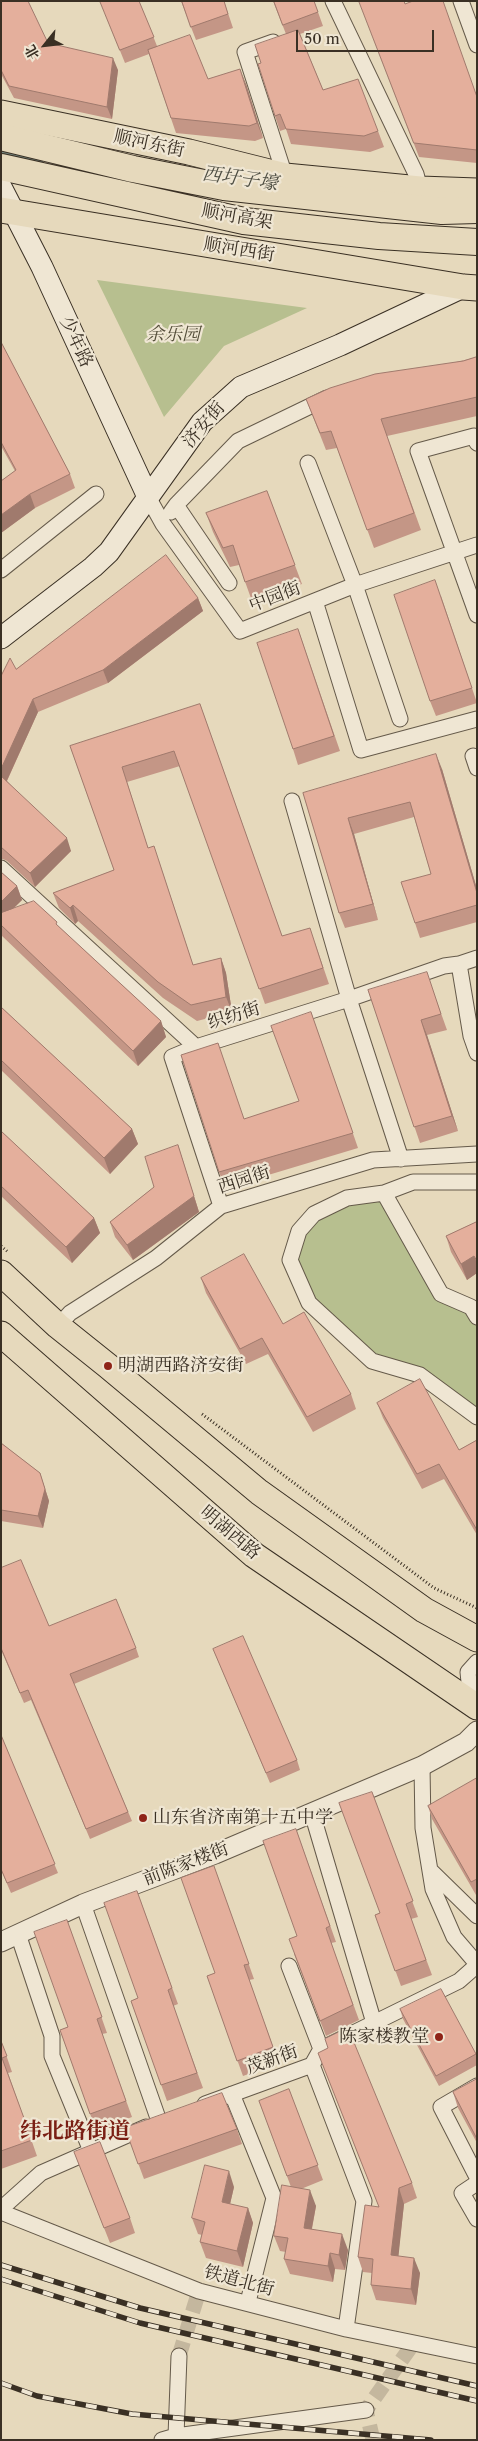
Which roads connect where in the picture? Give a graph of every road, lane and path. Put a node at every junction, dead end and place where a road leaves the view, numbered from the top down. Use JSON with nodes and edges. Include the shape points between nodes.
{"nodes":[{"id":1,"x":333,"y":1,"type":"edge"},
{"id":2,"x":462,"y":1,"type":"edge"},
{"id":3,"x":273,"y":42,"type":"edge"},
{"id":4,"x":477,"y":45,"type":"edge"},
{"id":5,"x":1,"y":113,"type":"edge"},
{"id":6,"x":5,"y":137,"type":"edge"},
{"id":7,"x":3,"y":172,"type":"edge"},
{"id":8,"x":285,"y":176,"type":"junction"},
{"id":9,"x":420,"y":189,"type":"junction"},
{"id":10,"x":477,"y":191,"type":"edge"},
{"id":11,"x":477,"y":210,"type":"edge"},
{"id":12,"x":8,"y":212,"type":"edge"},
{"id":13,"x":477,"y":242,"type":"edge"},
{"id":14,"x":470,"y":287,"type":"edge"},
{"id":15,"x":338,"y":395,"type":"edge"},
{"id":16,"x":477,"y":443,"type":"edge"},
{"id":17,"x":308,"y":463,"type":"dead end"},
{"id":18,"x":96,"y":494,"type":"dead end"},
{"id":19,"x":148,"y":497,"type":"junction"},
{"id":20,"x":176,"y":505,"type":"junction"},
{"id":21,"x":163,"y":524,"type":"junction"},
{"id":22,"x":477,"y":545,"type":"edge"},
{"id":23,"x":454,"y":554,"type":"junction"},
{"id":24,"x":2,"y":570,"type":"edge"},
{"id":25,"x":229,"y":583,"type":"dead end"},
{"id":26,"x":355,"y":585,"type":"junction"},
{"id":27,"x":315,"y":601,"type":"junction"},
{"id":28,"x":477,"y":615,"type":"edge"},
{"id":29,"x":1,"y":638,"type":"edge"},
{"id":30,"x":400,"y":719,"type":"dead end"},
{"id":31,"x":477,"y":719,"type":"edge"},
{"id":32,"x":292,"y":801,"type":"dead end"},
{"id":33,"x":1,"y":868,"type":"edge"},
{"id":34,"x":477,"y":958,"type":"edge"},
{"id":35,"x":459,"y":964,"type":"junction"},
{"id":36,"x":349,"y":999,"type":"junction"},
{"id":37,"x":196,"y":1047,"type":"junction"},
{"id":38,"x":477,"y":1054,"type":"edge"},
{"id":39,"x":477,"y":1154,"type":"edge"},
{"id":40,"x":401,"y":1159,"type":"junction"},
{"id":41,"x":477,"y":1182,"type":"edge"},
{"id":42,"x":384,"y":1193,"type":"junction"},
{"id":43,"x":221,"y":1206,"type":"junction"},
{"id":44,"x":1,"y":1246,"type":"edge"},
{"id":45,"x":5,"y":1263,"type":"edge"},
{"id":46,"x":477,"y":1317,"type":"edge"},
{"id":47,"x":58,"y":1326,"type":"junction"},
{"id":48,"x":1,"y":1334,"type":"edge"},
{"id":49,"x":200,"y":1412,"type":"dead end"},
{"id":50,"x":477,"y":1417,"type":"edge"},
{"id":51,"x":477,"y":1608,"type":"edge"},
{"id":52,"x":477,"y":1639,"type":"edge"},
{"id":53,"x":477,"y":1662,"type":"edge"},
{"id":54,"x":477,"y":1698,"type":"edge"},
{"id":55,"x":477,"y":1707,"type":"edge"},
{"id":56,"x":477,"y":1731,"type":"edge"},
{"id":57,"x":422,"y":1766,"type":"junction"},
{"id":58,"x":312,"y":1813,"type":"junction"},
{"id":59,"x":430,"y":1870,"type":"junction"},
{"id":60,"x":83,"y":1904,"type":"junction"},
{"id":61,"x":477,"y":1916,"type":"edge"},
{"id":62,"x":18,"y":1934,"type":"junction"},
{"id":63,"x":1,"y":1942,"type":"edge"},
{"id":64,"x":477,"y":1965,"type":"edge"},
{"id":65,"x":289,"y":1966,"type":"dead end"},
{"id":66,"x":374,"y":2023,"type":"junction"},
{"id":67,"x":321,"y":2049,"type":"junction"},
{"id":68,"x":312,"y":2066,"type":"junction"},
{"id":69,"x":477,"y":2086,"type":"edge"},
{"id":70,"x":232,"y":2094,"type":"junction"},
{"id":71,"x":159,"y":2121,"type":"junction"},
{"id":72,"x":91,"y":2151,"type":"junction"},
{"id":73,"x":477,"y":2177,"type":"edge"},
{"id":74,"x":477,"y":2184,"type":"edge"},
{"id":75,"x":1,"y":2210,"type":"edge"},
{"id":76,"x":477,"y":2219,"type":"edge"},
{"id":77,"x":248,"y":2302,"type":"junction"},
{"id":78,"x":346,"y":2329,"type":"junction"},
{"id":79,"x":179,"y":2356,"type":"tunnel mouth"},
{"id":80,"x":477,"y":2356,"type":"edge"},
{"id":81,"x":366,"y":2410,"type":"dead end"},
{"id":82,"x":176,"y":2436,"type":"junction"},
{"id":83,"x":162,"y":2440,"type":"edge"}],
"edges":[{"from":1,"to":9,"type":"street","via":[[416,174]]},
{"from":2,"to":4,"type":"street"},
{"from":3,"to":8,"type":"street","via":[[245,52]]},
{"from":5,"to":8,"type":"main road","name":"顺河东街","via":[[189,152]]},
{"from":6,"to":11,"type":"highway","name":"顺河高架","via":[[133,169],[224,187],[442,211]]},
{"from":7,"to":12,"type":"main road","name":"少年路"},
{"from":7,"to":13,"type":"highway","name":"顺河高架","via":[[244,221],[379,236]]},
{"from":8,"to":9,"type":"main road","name":"顺河东街"},
{"from":9,"to":10,"type":"main road","name":"顺河东街"},
{"from":12,"to":14,"type":"main road","name":"顺河西街"},
{"from":12,"to":19,"type":"main road","name":"少年路"},
{"from":14,"to":19,"type":"main road","name":"济安街","via":[[241,387],[202,422]]},
{"from":15,"to":20,"type":"street","via":[[238,441]]},
{"from":16,"to":23,"type":"street","via":[[474,436],[418,451]]},
{"from":17,"to":26,"type":"street"},
{"from":18,"to":24,"type":"street"},
{"from":19,"to":21,"type":"street","name":"中园街"},
{"from":19,"to":29,"type":"main road","name":"济安街","via":[[118,541],[94,568]]},
{"from":20,"to":21,"type":"street"},
{"from":20,"to":25,"type":"street"},
{"from":21,"to":27,"type":"street","name":"中园街","via":[[240,631]]},
{"from":22,"to":23,"type":"street","name":"中园街"},
{"from":23,"to":26,"type":"street","name":"中园街"},
{"from":23,"to":28,"type":"street"},
{"from":26,"to":27,"type":"street","name":"中园街"},
{"from":26,"to":30,"type":"street"},
{"from":27,"to":31,"type":"street","via":[[362,750]]},
{"from":32,"to":36,"type":"street"},
{"from":33,"to":37,"type":"street","name":"织纺街"},
{"from":34,"to":35,"type":"street","name":"织纺街"},
{"from":35,"to":36,"type":"street","name":"织纺街","via":[[444,966]]},
{"from":35,"to":38,"type":"street"},
{"from":36,"to":37,"type":"street","name":"织纺街"},
{"from":36,"to":40,"type":"street"},
{"from":37,"to":43,"type":"street","via":[[172,1057]]},
{"from":39,"to":40,"type":"street","name":"西园街"},
{"from":40,"to":43,"type":"street","name":"西园街","via":[[373,1160]]},
{"from":41,"to":42,"type":"street","via":[[413,1182]]},
{"from":42,"to":46,"type":"street","via":[[441,1294],[471,1307]]},
{"from":42,"to":50,"type":"street","via":[[348,1198],[314,1214],[299,1232],[290,1260],[309,1303],[372,1361],[420,1375]]},
{"from":43,"to":47,"type":"street","name":"西园街","via":[[156,1258],[70,1313]]},
{"from":44,"to":45,"type":"path"},
{"from":45,"to":47,"type":"main road"},
{"from":47,"to":52,"type":"main road","via":[[259,1492],[424,1610]]},
{"from":48,"to":55,"type":"main road","name":"明湖西路","via":[[254,1556]]},
{"from":49,"to":51,"type":"path","via":[[434,1588]]},
{"from":53,"to":54,"type":"street","via":[[468,1672],[470,1692]]},
{"from":56,"to":57,"type":"street","name":"前陈家楼街","via":[[466,1742]]},
{"from":57,"to":58,"type":"street","name":"前陈家楼街"},
{"from":57,"to":59,"type":"street","via":[[423,1828]]},
{"from":58,"to":60,"type":"street","name":"前陈家楼街"},
{"from":58,"to":66,"type":"street"},
{"from":59,"to":61,"type":"street"},
{"from":59,"to":64,"type":"street","via":[[433,1889],[454,1938]]},
{"from":60,"to":62,"type":"street","name":"前陈家楼街"},
{"from":60,"to":71,"type":"street"},
{"from":62,"to":63,"type":"street","name":"前陈家楼街"},
{"from":62,"to":72,"type":"street","via":[[52,2036],[52,2056]]},
{"from":64,"to":66,"type":"street","via":[[459,1981]]},
{"from":65,"to":67,"type":"street"},
{"from":66,"to":67,"type":"street"},
{"from":67,"to":68,"type":"street"},
{"from":68,"to":70,"type":"street","name":"茂新街"},
{"from":68,"to":78,"type":"street","name":"茂新街","via":[[364,2201]]},
{"from":69,"to":73,"type":"street","via":[[441,2107]]},
{"from":70,"to":71,"type":"street","name":"茂新街"},
{"from":70,"to":77,"type":"street","via":[[274,2198]]},
{"from":71,"to":72,"type":"street","name":"茂新街"},
{"from":72,"to":75,"type":"street","name":"茂新街","via":[[41,2173]]},
{"from":74,"to":76,"type":"street","via":[[462,2193]]},
{"from":75,"to":77,"type":"street","name":"铁道北街","via":[[199,2291]]},
{"from":77,"to":78,"type":"street","name":"铁道北街"},
{"from":78,"to":80,"type":"street","name":"铁道北街"},
{"from":79,"to":82,"type":"street"},
{"from":81,"to":82,"type":"street"},
{"from":82,"to":83,"type":"street"}]}
